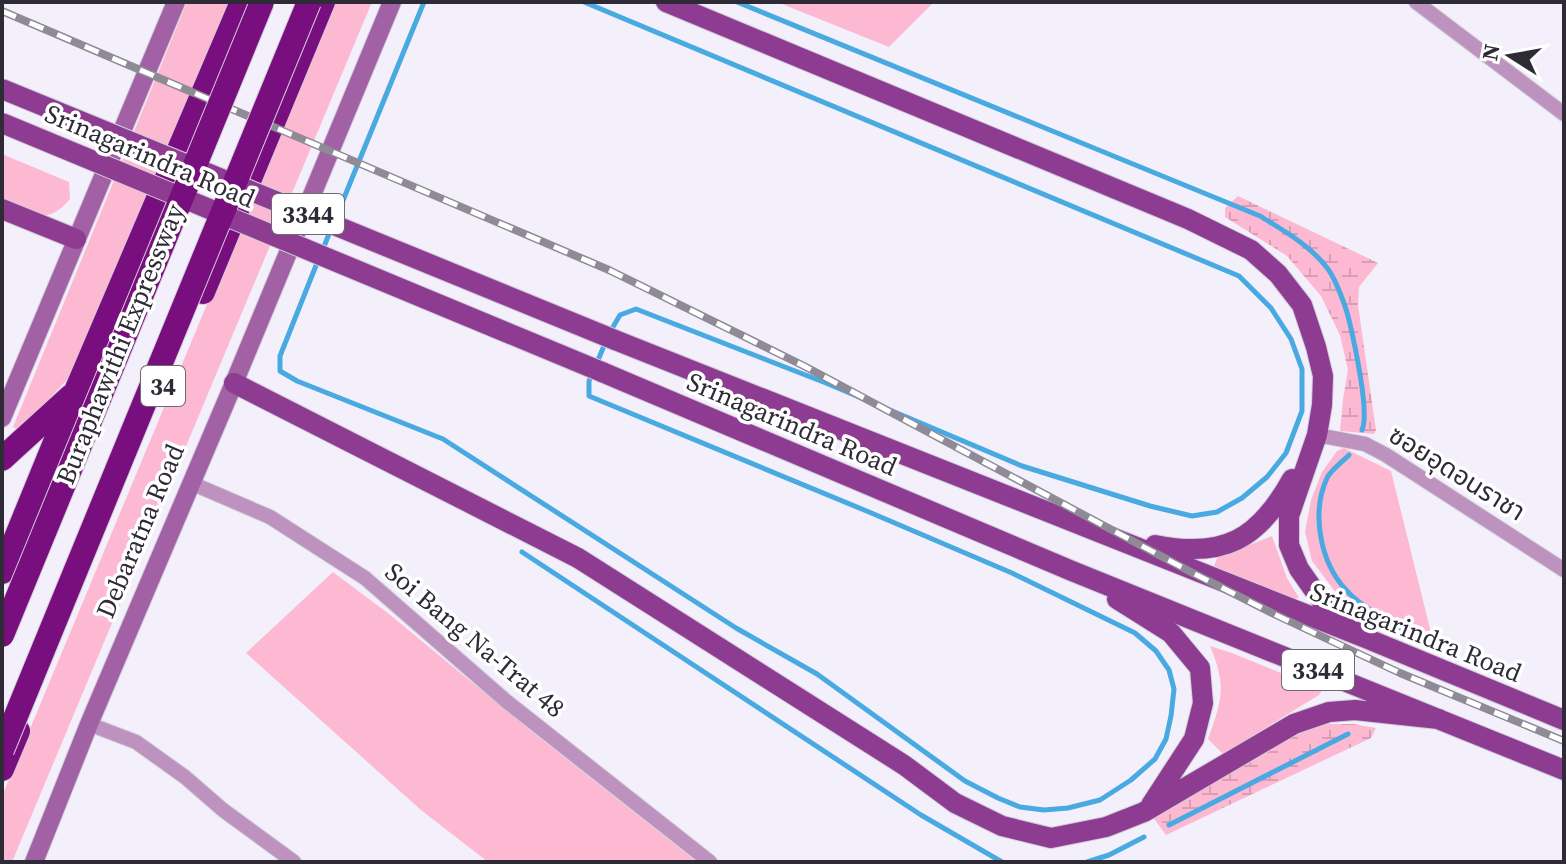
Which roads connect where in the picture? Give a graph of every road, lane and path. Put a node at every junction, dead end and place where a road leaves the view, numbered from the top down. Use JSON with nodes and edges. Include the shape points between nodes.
{"nodes":[{"id":1,"x":176,"y":2,"type":"edge"},
{"id":2,"x":242,"y":2,"type":"edge"},
{"id":3,"x":262,"y":2,"type":"edge"},
{"id":4,"x":291,"y":2,"type":"edge"},
{"id":5,"x":309,"y":2,"type":"edge"},
{"id":6,"x":323,"y":2,"type":"edge"},
{"id":7,"x":392,"y":2,"type":"edge"},
{"id":8,"x":666,"y":2,"type":"edge"},
{"id":9,"x":1416,"y":2,"type":"edge"},
{"id":10,"x":2,"y":89,"type":"edge"},
{"id":11,"x":1564,"y":114,"type":"edge"},
{"id":12,"x":2,"y":123,"type":"edge"},
{"id":13,"x":2,"y":209,"type":"edge"},
{"id":14,"x":76,"y":239,"type":"junction"},
{"id":15,"x":234,"y":383,"type":"junction"},
{"id":16,"x":76,"y":391,"type":"junction"},
{"id":17,"x":2,"y":418,"type":"edge"},
{"id":18,"x":1314,"y":441,"type":"junction"},
{"id":19,"x":2,"y":459,"type":"edge"},
{"id":20,"x":191,"y":483,"type":"junction"},
{"id":21,"x":1109,"y":536,"type":"junction"},
{"id":22,"x":1564,"y":570,"type":"edge"},
{"id":23,"x":1072,"y":571,"type":"junction"},
{"id":24,"x":2,"y":572,"type":"edge"},
{"id":25,"x":2,"y":635,"type":"edge"},
{"id":26,"x":1368,"y":639,"type":"junction"},
{"id":27,"x":2,"y":708,"type":"edge"},
{"id":28,"x":1439,"y":719,"type":"junction"},
{"id":29,"x":1564,"y":720,"type":"edge"},
{"id":30,"x":89,"y":724,"type":"junction"},
{"id":31,"x":2,"y":750,"type":"edge"},
{"id":32,"x":2,"y":769,"type":"edge"},
{"id":33,"x":1564,"y":770,"type":"edge"},
{"id":34,"x":1148,"y":809,"type":"junction"},
{"id":35,"x":34,"y":862,"type":"edge"},
{"id":36,"x":294,"y":862,"type":"edge"},
{"id":37,"x":710,"y":862,"type":"edge"}],
"edges":[{"from":1,"to":14,"type":"main road"},
{"from":2,"to":16,"type":"highway"},
{"from":3,"to":25,"type":"highway","name":"Buraphawithi Expressway","bridge":true},
{"from":4,"to":27,"type":"highway","name":"Buraphawithi Expressway","bridge":true},
{"from":5,"to":31,"type":"highway","bridge":true},
{"from":6,"to":32,"type":"highway","name":"Debaratna Road","number":"34"},
{"from":7,"to":15,"type":"main road","name":"Debaratna Road","number":"34"},
{"from":8,"to":18,"type":"main road","via":[[1069,168],[1251,250],[1302,305],[1316,347],[1323,376]]},
{"from":9,"to":11,"type":"street"},
{"from":10,"to":21,"type":"main road","name":"Srinagarindra Road","number":"3344","bridge":true},
{"from":12,"to":23,"type":"main road","name":"Srinagarindra Road","number":"3344","bridge":true},
{"from":13,"to":14,"type":"main road"},
{"from":14,"to":17,"type":"main road"},
{"from":15,"to":20,"type":"main road","name":"Debaratna Road","number":"34"},
{"from":15,"to":34,"type":"main road","via":[[578,558],[904,765],[955,803],[1002,826],[1051,838],[1106,827]]},
{"from":16,"to":19,"type":"highway"},
{"from":16,"to":24,"type":"highway"},
{"from":18,"to":21,"type":"main road","via":[[1279,503],[1233,544],[1175,549]]},
{"from":18,"to":22,"type":"street","name":"ซอยอุดอนราชา","via":[[1365,444]]},
{"from":18,"to":26,"type":"main road","via":[[1289,516],[1289,545],[1323,603]]},
{"from":20,"to":30,"type":"main road","name":"Debaratna Road","number":"34"},
{"from":20,"to":37,"type":"street","name":"Soi Bang Na-Trat 48","via":[[270,517],[365,578],[506,701]]},
{"from":21,"to":26,"type":"main road","name":"Srinagarindra Road","number":"3344"},
{"from":23,"to":28,"type":"main road","name":"Srinagarindra Road","number":"3344"},
{"from":23,"to":34,"type":"main road","via":[[1171,633],[1200,668],[1203,703],[1194,739]]},
{"from":26,"to":29,"type":"main road","name":"Srinagarindra Road","number":"3344"},
{"from":28,"to":33,"type":"main road","name":"Srinagarindra Road","number":"3344"},
{"from":28,"to":34,"type":"main road","via":[[1329,712],[1294,724]]},
{"from":30,"to":35,"type":"main road","name":"Debaratna Road","number":"34"},
{"from":30,"to":36,"type":"street","via":[[136,742]]}]}
